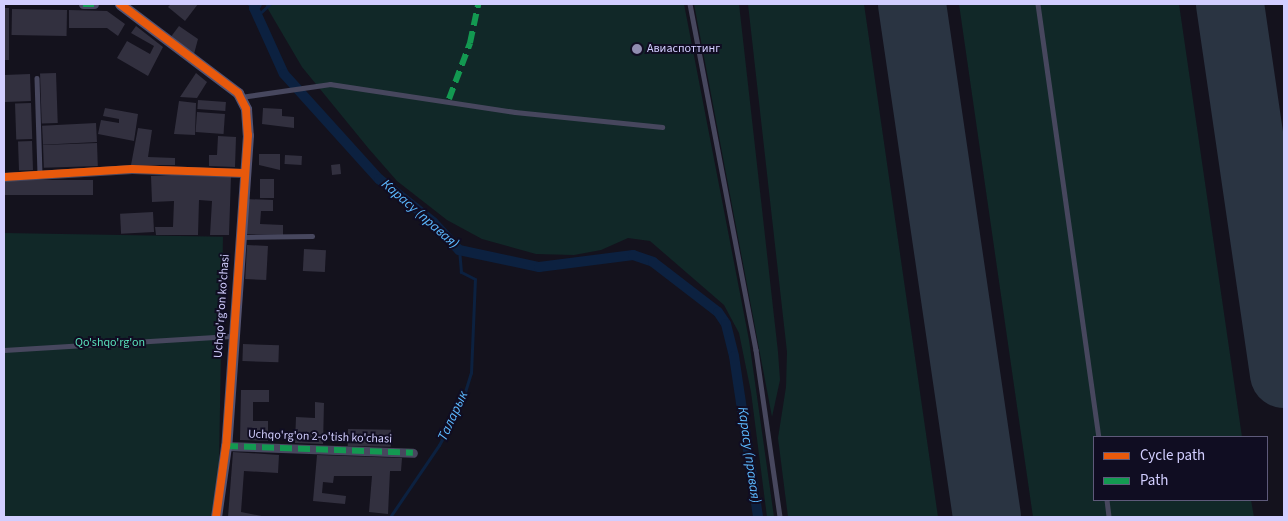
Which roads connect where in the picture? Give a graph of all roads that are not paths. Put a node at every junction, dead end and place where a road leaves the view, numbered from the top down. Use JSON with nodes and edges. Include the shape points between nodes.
{"nodes":[{"id":1,"x":83,"y":4,"type":"edge"},
{"id":2,"x":94,"y":4,"type":"edge"},
{"id":3,"x":120,"y":4,"type":"edge"},
{"id":4,"x":690,"y":4,"type":"edge"},
{"id":5,"x":1038,"y":4,"type":"edge"},
{"id":6,"x":37,"y":78,"type":"dead end"},
{"id":7,"x":241,"y":97,"type":"junction"},
{"id":8,"x":662,"y":127,"type":"dead end"},
{"id":9,"x":242,"y":173,"type":"junction"},
{"id":10,"x":40,"y":174,"type":"junction"},
{"id":11,"x":4,"y":177,"type":"edge"},
{"id":12,"x":312,"y":236,"type":"dead end"},
{"id":13,"x":238,"y":237,"type":"junction"},
{"id":14,"x":231,"y":336,"type":"junction"},
{"id":15,"x":4,"y":350,"type":"edge"},
{"id":16,"x":1099,"y":436,"type":"edge"},
{"id":17,"x":226,"y":446,"type":"junction"},
{"id":18,"x":413,"y":453,"type":"dead end"},
{"id":19,"x":1107,"y":501,"type":"edge"},
{"id":20,"x":216,"y":517,"type":"edge"},
{"id":21,"x":780,"y":517,"type":"edge"},
{"id":22,"x":1109,"y":517,"type":"edge"}],
"edges":[{"from":1,"to":2,"type":"street"},
{"from":3,"to":7,"type":"street"},
{"from":4,"to":21,"type":"lane","via":[[757,359]]},
{"from":5,"to":16,"type":"lane"},
{"from":6,"to":10,"type":"lane"},
{"from":7,"to":8,"type":"lane","via":[[330,84],[515,112]]},
{"from":7,"to":9,"type":"street","name":"Uchqo'rg'on ko'chasi","via":[[248,135]]},
{"from":9,"to":10,"type":"street","via":[[132,169]]},
{"from":9,"to":13,"type":"street","name":"Uchqo'rg'on ko'chasi"},
{"from":10,"to":11,"type":"street"},
{"from":12,"to":13,"type":"lane"},
{"from":13,"to":14,"type":"street","name":"Uchqo'rg'on ko'chasi"},
{"from":14,"to":15,"type":"lane"},
{"from":14,"to":17,"type":"street","name":"Uchqo'rg'on ko'chasi"},
{"from":17,"to":18,"type":"street","name":"Uchqo'rg'on 2-o'tish ko'chasi"},
{"from":17,"to":20,"type":"street","name":"Uchqo'rg'on ko'chasi"},
{"from":19,"to":22,"type":"lane"}]}
